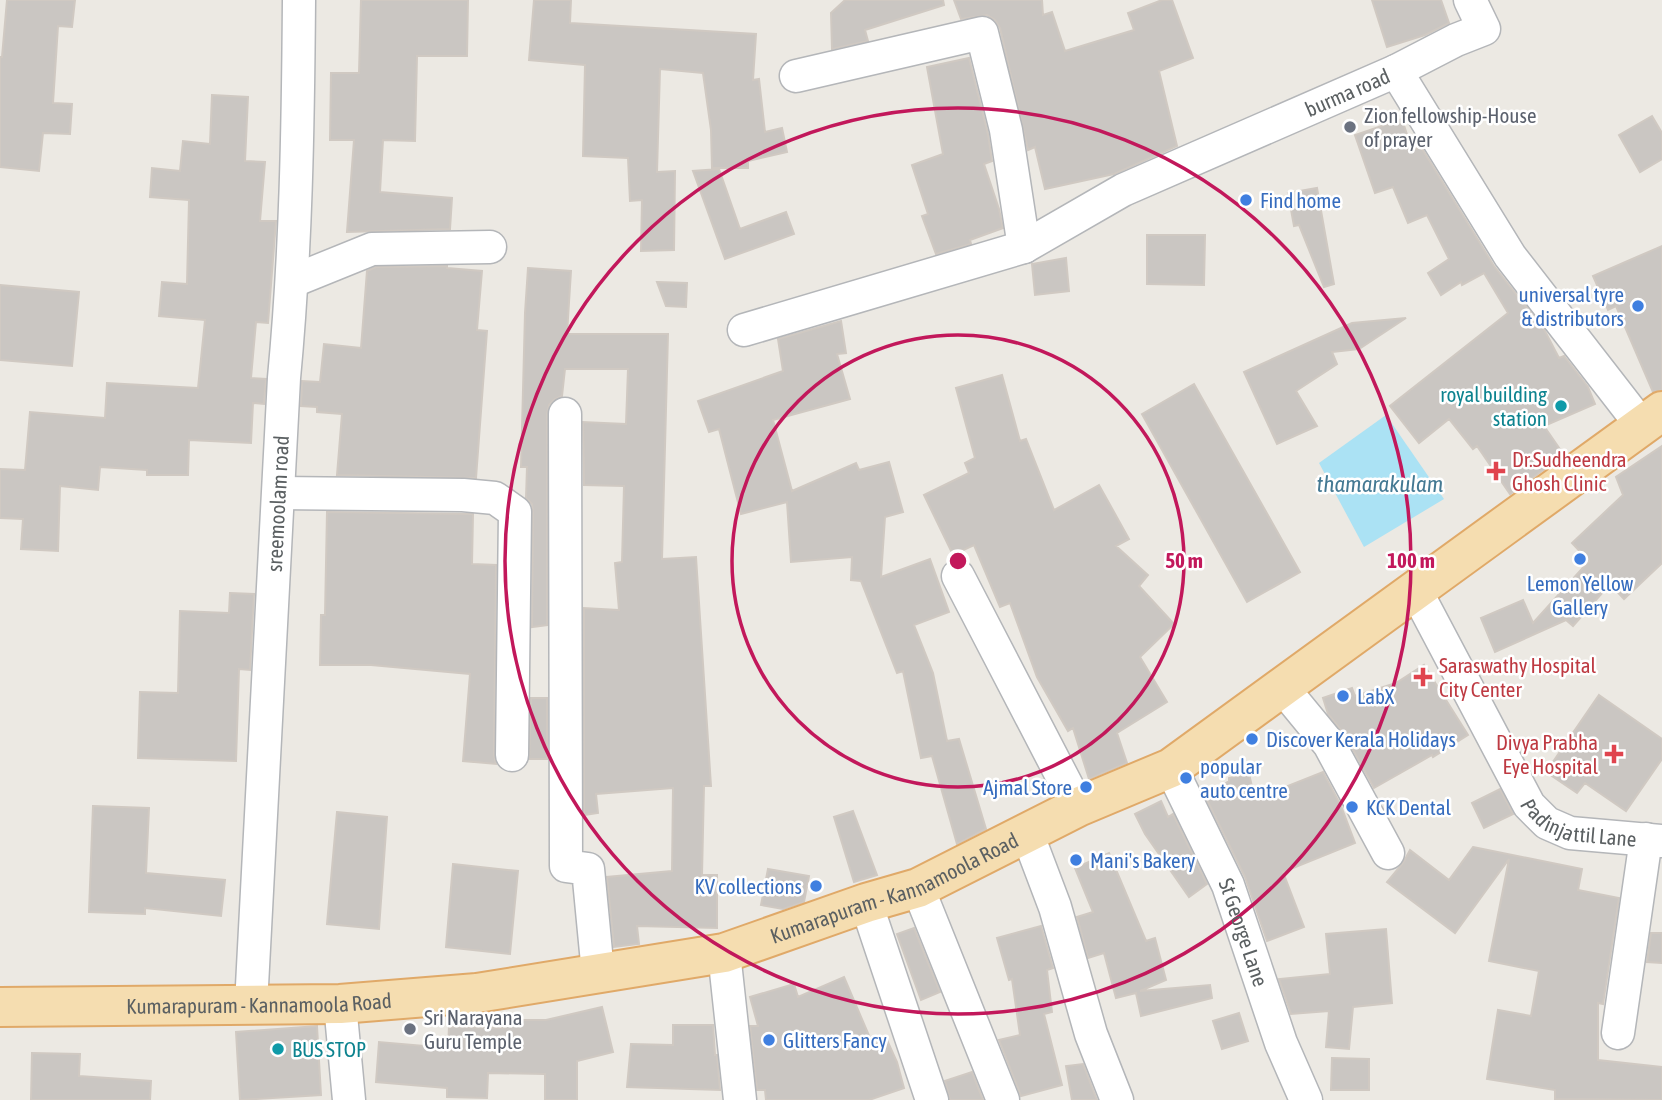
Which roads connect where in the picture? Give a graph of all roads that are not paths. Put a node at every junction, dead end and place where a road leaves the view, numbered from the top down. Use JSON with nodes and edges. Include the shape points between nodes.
{"nodes":[{"id":1,"x":299,"y":0,"type":"edge"},
{"id":2,"x":1471,"y":0,"type":"edge"},
{"id":3,"x":1396,"y":71,"type":"junction"},
{"id":4,"x":796,"y":76,"type":"dead end"},
{"id":5,"x":490,"y":247,"type":"dead end"},
{"id":6,"x":1024,"y":247,"type":"junction"},
{"id":7,"x":293,"y":281,"type":"junction"},
{"id":8,"x":744,"y":330,"type":"dead end"},
{"id":9,"x":565,"y":414,"type":"dead end"},
{"id":10,"x":1652,"y":418,"type":"edge"},
{"id":11,"x":279,"y":493,"type":"junction"},
{"id":12,"x":958,"y":576,"type":"dead end"},
{"id":13,"x":1416,"y":591,"type":"junction"},
{"id":14,"x":1282,"y":687,"type":"junction"},
{"id":15,"x":512,"y":755,"type":"dead end"},
{"id":16,"x":1171,"y":768,"type":"junction"},
{"id":17,"x":1078,"y":807,"type":"junction"},
{"id":18,"x":1027,"y":833,"type":"junction"},
{"id":19,"x":1654,"y":840,"type":"edge"},
{"id":20,"x":1388,"y":853,"type":"dead end"},
{"id":21,"x":918,"y":888,"type":"junction"},
{"id":22,"x":866,"y":903,"type":"junction"},
{"id":23,"x":724,"y":953,"type":"junction"},
{"id":24,"x":598,"y":973,"type":"junction"},
{"id":25,"x":340,"y":1004,"type":"junction"},
{"id":26,"x":251,"y":1005,"type":"junction"},
{"id":27,"x":0,"y":1007,"type":"edge"},
{"id":28,"x":1618,"y":1033,"type":"dead end"},
{"id":29,"x":349,"y":1100,"type":"edge"},
{"id":30,"x":740,"y":1100,"type":"edge"},
{"id":31,"x":932,"y":1100,"type":"edge"},
{"id":32,"x":1003,"y":1100,"type":"edge"},
{"id":33,"x":1117,"y":1100,"type":"edge"},
{"id":34,"x":1307,"y":1100,"type":"edge"}],
"edges":[{"from":1,"to":7,"type":"street","name":"sreemoolam road"},
{"from":2,"to":3,"type":"street","via":[[1483,29]]},
{"from":3,"to":6,"type":"street","name":"burma road","via":[[1123,190]]},
{"from":3,"to":10,"type":"street","name":"burma road","via":[[1510,256]]},
{"from":4,"to":6,"type":"street","via":[[982,33],[1006,130]]},
{"from":5,"to":7,"type":"street","via":[[372,249]]},
{"from":6,"to":8,"type":"street","name":"burma road"},
{"from":7,"to":11,"type":"street","name":"sreemoolam road"},
{"from":9,"to":24,"type":"street","via":[[566,866],[588,869]]},
{"from":10,"to":13,"type":"main road","name":"Kumarapuram - Kannamoola Road"},
{"from":11,"to":15,"type":"street","via":[[463,495],[495,498],[515,512]]},
{"from":11,"to":26,"type":"street","name":"sreemoolam road"},
{"from":12,"to":17,"type":"street"},
{"from":13,"to":14,"type":"main road","name":"Kumarapuram - Kannamoola Road"},
{"from":13,"to":19,"type":"street","name":"Padinjattil Lane","via":[[1529,805],[1547,823],[1570,833]]},
{"from":14,"to":16,"type":"main road","name":"Kumarapuram - Kannamoola Road"},
{"from":14,"to":20,"type":"street","via":[[1329,744]]},
{"from":16,"to":17,"type":"main road","name":"Kumarapuram - Kannamoola Road"},
{"from":16,"to":34,"type":"street","name":"St George Lane","via":[[1228,885],[1281,1043]]},
{"from":17,"to":18,"type":"main road","name":"Kumarapuram - Kannamoola Road"},
{"from":18,"to":21,"type":"main road","name":"Kumarapuram - Kannamoola Road"},
{"from":18,"to":33,"type":"street","via":[[1055,907],[1091,1034]]},
{"from":19,"to":28,"type":"street"},
{"from":21,"to":22,"type":"main road","name":"Kumarapuram - Kannamoola Road"},
{"from":21,"to":32,"type":"street"},
{"from":22,"to":23,"type":"main road","name":"Kumarapuram - Kannamoola Road"},
{"from":22,"to":31,"type":"street"},
{"from":23,"to":24,"type":"main road","name":"Kumarapuram - Kannamoola Road"},
{"from":23,"to":30,"type":"street"},
{"from":24,"to":25,"type":"main road","name":"Kumarapuram - Kannamoola Road","via":[[477,993]]},
{"from":25,"to":26,"type":"main road","name":"Kumarapuram - Kannamoola Road"},
{"from":25,"to":29,"type":"street"},
{"from":26,"to":27,"type":"main road","name":"Kumarapuram - Kannamoola Road"}]}
